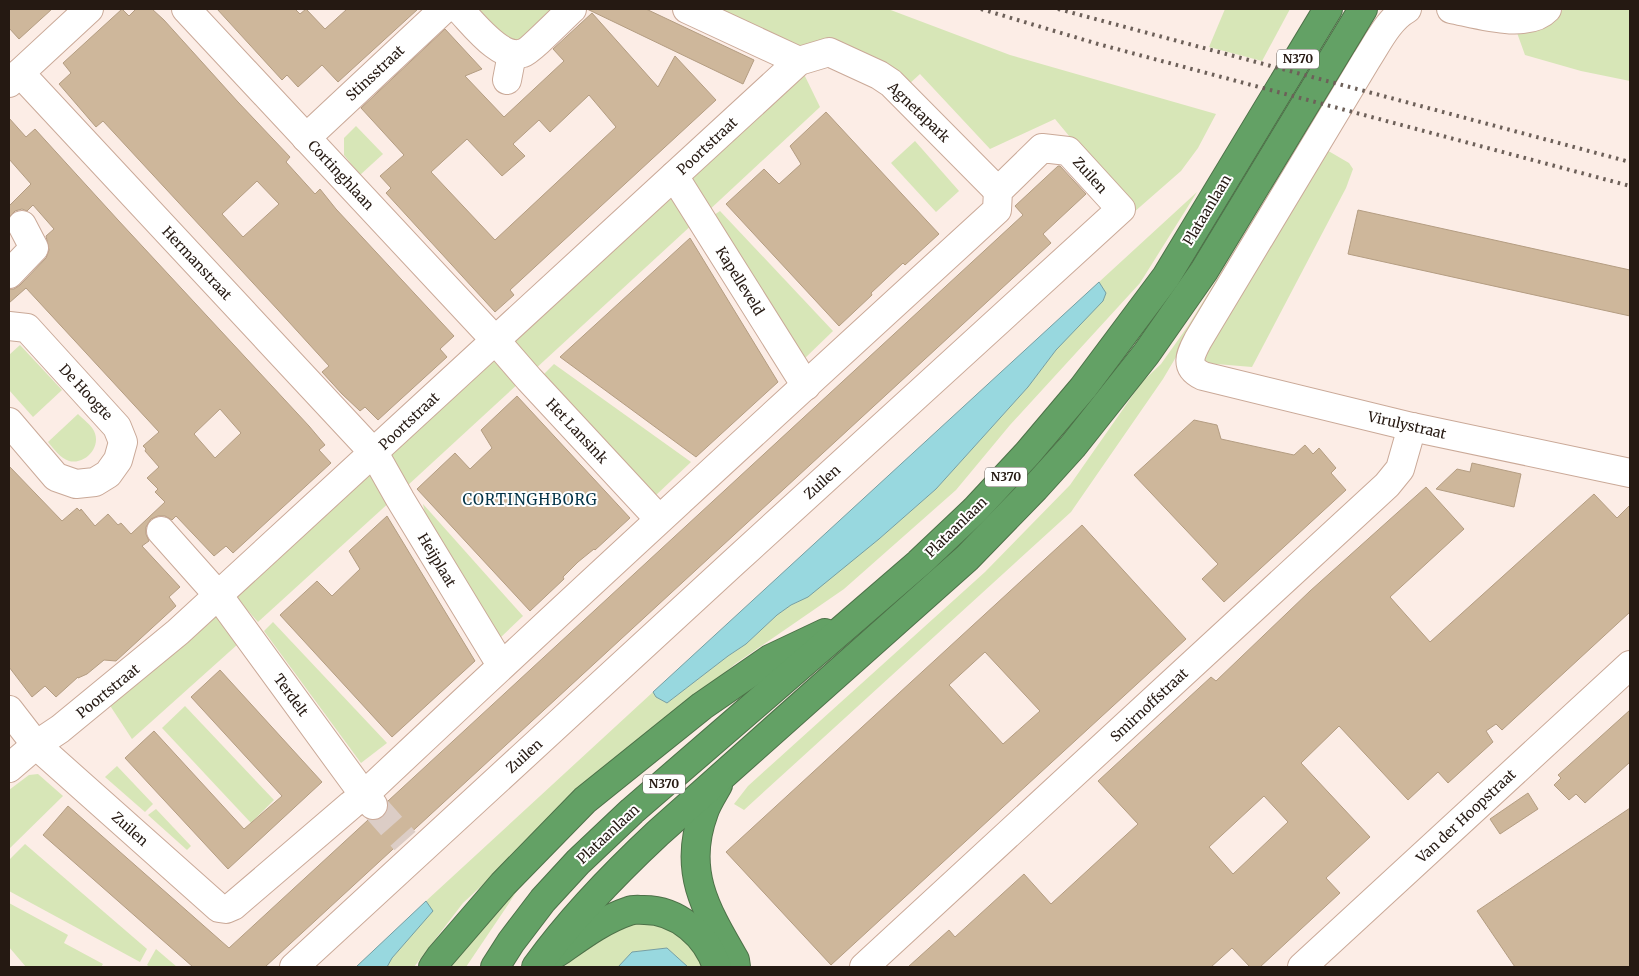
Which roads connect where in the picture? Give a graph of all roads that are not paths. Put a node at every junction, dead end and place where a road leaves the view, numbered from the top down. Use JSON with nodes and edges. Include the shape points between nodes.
{"nodes":[{"id":1,"x":89,"y":9,"type":"edge"},
{"id":2,"x":186,"y":9,"type":"edge"},
{"id":3,"x":444,"y":9,"type":"edge"},
{"id":4,"x":459,"y":9,"type":"edge"},
{"id":5,"x":572,"y":9,"type":"edge"},
{"id":6,"x":687,"y":9,"type":"edge"},
{"id":7,"x":1328,"y":9,"type":"edge"},
{"id":8,"x":1363,"y":9,"type":"edge"},
{"id":9,"x":1407,"y":9,"type":"edge"},
{"id":10,"x":1452,"y":9,"type":"edge"},
{"id":11,"x":1547,"y":9,"type":"edge"},
{"id":12,"x":799,"y":61,"type":"junction"},
{"id":13,"x":14,"y":78,"type":"edge"},
{"id":14,"x":306,"y":138,"type":"junction"},
{"id":15,"x":674,"y":176,"type":"junction"},
{"id":16,"x":998,"y":190,"type":"junction"},
{"id":17,"x":22,"y":225,"type":"dead end"},
{"id":18,"x":9,"y":274,"type":"edge"},
{"id":19,"x":9,"y":326,"type":"edge"},
{"id":20,"x":496,"y":341,"type":"junction"},
{"id":21,"x":806,"y":386,"type":"junction"},
{"id":22,"x":9,"y":422,"type":"edge"},
{"id":23,"x":1412,"y":427,"type":"junction"},
{"id":24,"x":374,"y":453,"type":"junction"},
{"id":25,"x":1630,"y":473,"type":"edge"},
{"id":26,"x":658,"y":519,"type":"junction"},
{"id":27,"x":161,"y":531,"type":"dead end"},
{"id":28,"x":218,"y":595,"type":"junction"},
{"id":29,"x":853,"y":620,"type":"junction"},
{"id":30,"x":501,"y":665,"type":"junction"},
{"id":31,"x":1630,"y":665,"type":"edge"},
{"id":32,"x":9,"y":710,"type":"edge"},
{"id":33,"x":36,"y":745,"type":"junction"},
{"id":34,"x":9,"y":768,"type":"edge"},
{"id":35,"x":723,"y":775,"type":"junction"},
{"id":36,"x":369,"y":800,"type":"junction"},
{"id":37,"x":294,"y":967,"type":"edge"},
{"id":38,"x":433,"y":967,"type":"edge"},
{"id":39,"x":494,"y":967,"type":"edge"},
{"id":40,"x":537,"y":967,"type":"edge"},
{"id":41,"x":717,"y":967,"type":"edge"},
{"id":42,"x":736,"y":967,"type":"edge"},
{"id":43,"x":864,"y":967,"type":"edge"},
{"id":44,"x":1302,"y":967,"type":"edge"}],
"edges":[{"from":1,"to":13,"type":"street"},
{"from":2,"to":14,"type":"street","name":"Cortinghlaan"},
{"from":3,"to":14,"type":"street","name":"Stinsstraat"},
{"from":4,"to":5,"type":"street","via":[[497,47],[509,67]]},
{"from":6,"to":12,"type":"street"},
{"from":7,"to":29,"type":"highway","name":"Plataanlaan","number":"N370","via":[[1166,277],[1083,388],[975,510]]},
{"from":8,"to":35,"type":"highway","name":"Plataanlaan","number":"N370","via":[[1204,271],[1146,354],[1079,438],[966,558]]},
{"from":9,"to":23,"type":"street","name":"Virulystraat","via":[[1389,26],[1362,67],[1198,340],[1190,355],[1190,364],[1203,376]]},
{"from":10,"to":11,"type":"street","via":[[1521,20]]},
{"from":12,"to":15,"type":"street","name":"Poortstraat"},
{"from":12,"to":16,"type":"street","name":"Agnetapark","via":[[829,52],[879,75],[891,83]]},
{"from":13,"to":24,"type":"street","name":"Hermanstraat"},
{"from":14,"to":20,"type":"street","name":"Cortinghlaan"},
{"from":15,"to":20,"type":"street","name":"Poortstraat"},
{"from":15,"to":21,"type":"street","name":"Kapelleveld"},
{"from":16,"to":21,"type":"street","name":"Zuilen","via":[[997,210]]},
{"from":16,"to":37,"type":"street","name":"Zuilen","via":[[1042,148],[1068,151],[1120,209],[411,847]]},
{"from":17,"to":18,"type":"street","via":[[34,248]]},
{"from":19,"to":22,"type":"street","name":"De Hoogte","via":[[27,328],[117,426],[123,442],[118,460],[108,474],[95,482],[76,484],[56,476]]},
{"from":20,"to":24,"type":"street","name":"Poortstraat"},
{"from":20,"to":26,"type":"street","name":"Het Lansink"},
{"from":21,"to":26,"type":"street","name":"Zuilen"},
{"from":23,"to":25,"type":"street","name":"Virulystraat"},
{"from":23,"to":43,"type":"street","name":"Smirnoffstraat","via":[[1400,469],[1387,485]]},
{"from":24,"to":28,"type":"street","name":"Poortstraat"},
{"from":24,"to":30,"type":"street","name":"Heijplaat"},
{"from":26,"to":30,"type":"street","name":"Zuilen"},
{"from":27,"to":28,"type":"street"},
{"from":28,"to":33,"type":"street","name":"Poortstraat","via":[[134,670]]},
{"from":28,"to":36,"type":"street","name":"Terdelt"},
{"from":29,"to":38,"type":"highway","number":"N370","via":[[770,659],[702,706],[585,800],[502,884]]},
{"from":29,"to":39,"type":"highway","name":"Plataanlaan","number":"N370","via":[[632,811],[578,862],[543,900]]},
{"from":30,"to":36,"type":"street","name":"Zuilen"},
{"from":31,"to":44,"type":"street","name":"Van der Hoopstraat"},
{"from":32,"to":33,"type":"street","name":"Zuilen"},
{"from":33,"to":34,"type":"street","name":"Poortstraat"},
{"from":33,"to":36,"type":"street","name":"Zuilen","via":[[219,908],[233,906],[351,804]]},
{"from":35,"to":40,"type":"highway","name":"Plataanlaan","number":"N370","via":[[612,876],[558,937]]},
{"from":35,"to":42,"type":"highway","number":"N370","via":[[704,812],[695,848],[698,885],[708,913]]},
{"from":40,"to":41,"type":"highway","number":"N370","via":[[597,925],[631,910],[655,910],[685,922],[708,946]]}]}
